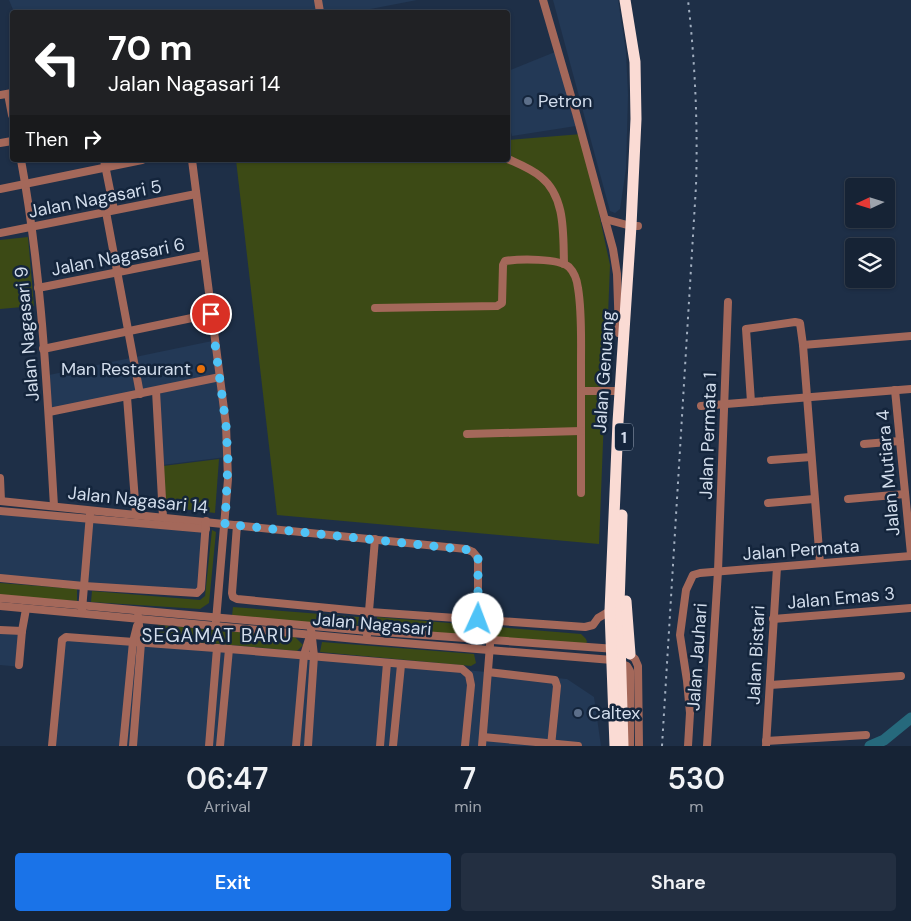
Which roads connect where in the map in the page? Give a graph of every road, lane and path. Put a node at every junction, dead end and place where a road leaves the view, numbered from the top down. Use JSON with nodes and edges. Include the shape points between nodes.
{"nodes":[{"id":1,"x":544,"y":0,"type":"edge"},
{"id":2,"x":625,"y":0,"type":"edge"},
{"id":3,"x":631,"y":0,"type":"edge"},
{"id":4,"x":7,"y":94,"type":"edge"},
{"id":5,"x":10,"y":107,"type":"edge"},
{"id":6,"x":510,"y":159,"type":"edge"},
{"id":7,"x":21,"y":162,"type":"edge"},
{"id":8,"x":124,"y":162,"type":"edge"},
{"id":9,"x":192,"y":162,"type":"edge"},
{"id":10,"x":105,"y":164,"type":"edge"},
{"id":11,"x":25,"y":184,"type":"junction"},
{"id":12,"x":0,"y":189,"type":"edge"},
{"id":13,"x":196,"y":194,"type":"junction"},
{"id":14,"x":110,"y":211,"type":"junction"},
{"id":15,"x":605,"y":219,"type":"junction"},
{"id":16,"x":635,"y":226,"type":"junction"},
{"id":17,"x":33,"y":227,"type":"junction"},
{"id":18,"x":0,"y":233,"type":"edge"},
{"id":19,"x":204,"y":255,"type":"junction"},
{"id":20,"x":564,"y":264,"type":"junction"},
{"id":21,"x":117,"y":272,"type":"junction"},
{"id":22,"x":38,"y":288,"type":"junction"},
{"id":23,"x":728,"y":302,"type":"dead end"},
{"id":24,"x":375,"y":308,"type":"dead end"},
{"id":25,"x":211,"y":314,"type":"junction"},
{"id":26,"x":128,"y":332,"type":"junction"},
{"id":27,"x":911,"y":336,"type":"edge"},
{"id":28,"x":803,"y":345,"type":"junction"},
{"id":29,"x":43,"y":349,"type":"junction"},
{"id":30,"x":220,"y":377,"type":"junction"},
{"id":31,"x":911,"y":388,"type":"edge"},
{"id":32,"x":620,"y":390,"type":"junction"},
{"id":33,"x":895,"y":390,"type":"junction"},
{"id":34,"x":156,"y":391,"type":"junction"},
{"id":35,"x":581,"y":392,"type":"junction"},
{"id":36,"x":140,"y":394,"type":"junction"},
{"id":37,"x":127,"y":397,"type":"junction"},
{"id":38,"x":806,"y":398,"type":"junction"},
{"id":39,"x":751,"y":402,"type":"junction"},
{"id":40,"x":724,"y":404,"type":"junction"},
{"id":41,"x":702,"y":406,"type":"dead end"},
{"id":42,"x":49,"y":412,"type":"junction"},
{"id":43,"x":581,"y":431,"type":"junction"},
{"id":44,"x":466,"y":434,"type":"dead end"},
{"id":45,"x":900,"y":441,"type":"junction"},
{"id":46,"x":864,"y":444,"type":"dead end"},
{"id":47,"x":811,"y":457,"type":"junction"},
{"id":48,"x":771,"y":460,"type":"dead end"},
{"id":49,"x":0,"y":478,"type":"edge"},
{"id":50,"x":580,"y":493,"type":"dead end"},
{"id":51,"x":905,"y":494,"type":"junction"},
{"id":52,"x":814,"y":499,"type":"junction"},
{"id":53,"x":848,"y":500,"type":"dead end"},
{"id":54,"x":1,"y":501,"type":"edge"},
{"id":55,"x":768,"y":503,"type":"dead end"},
{"id":56,"x":54,"y":506,"type":"junction"},
{"id":57,"x":0,"y":510,"type":"edge"},
{"id":58,"x":91,"y":510,"type":"junction"},
{"id":59,"x":136,"y":514,"type":"junction"},
{"id":60,"x":163,"y":517,"type":"junction"},
{"id":61,"x":90,"y":519,"type":"junction"},
{"id":62,"x":225,"y":524,"type":"junction"},
{"id":63,"x":206,"y":525,"type":"junction"},
{"id":64,"x":237,"y":525,"type":"junction"},
{"id":65,"x":375,"y":540,"type":"junction"},
{"id":66,"x":911,"y":555,"type":"edge"},
{"id":67,"x":820,"y":563,"type":"junction"},
{"id":68,"x":777,"y":567,"type":"junction"},
{"id":69,"x":718,"y":571,"type":"junction"},
{"id":70,"x":0,"y":578,"type":"edge"},
{"id":71,"x":84,"y":586,"type":"junction"},
{"id":72,"x":0,"y":598,"type":"edge"},
{"id":73,"x":0,"y":606,"type":"edge"},
{"id":74,"x":911,"y":608,"type":"edge"},
{"id":75,"x":26,"y":609,"type":"junction"},
{"id":76,"x":82,"y":610,"type":"junction"},
{"id":77,"x":370,"y":612,"type":"junction"},
{"id":78,"x":610,"y":612,"type":"junction"},
{"id":79,"x":138,"y":615,"type":"junction"},
{"id":80,"x":478,"y":619,"type":"junction"},
{"id":81,"x":773,"y":619,"type":"junction"},
{"id":82,"x":216,"y":621,"type":"junction"},
{"id":83,"x":311,"y":625,"type":"junction"},
{"id":84,"x":0,"y":630,"type":"edge"},
{"id":85,"x":368,"y":631,"type":"junction"},
{"id":86,"x":22,"y":632,"type":"junction"},
{"id":87,"x":310,"y":634,"type":"junction"},
{"id":88,"x":367,"y":640,"type":"junction"},
{"id":89,"x":490,"y":640,"type":"junction"},
{"id":90,"x":137,"y":643,"type":"junction"},
{"id":91,"x":217,"y":648,"type":"junction"},
{"id":92,"x":229,"y":649,"type":"junction"},
{"id":93,"x":490,"y":649,"type":"junction"},
{"id":94,"x":304,"y":655,"type":"junction"},
{"id":95,"x":619,"y":655,"type":"junction"},
{"id":96,"x":314,"y":656,"type":"junction"},
{"id":97,"x":387,"y":663,"type":"junction"},
{"id":98,"x":401,"y":664,"type":"junction"},
{"id":99,"x":19,"y":665,"type":"dead end"},
{"id":100,"x":488,"y":672,"type":"junction"},
{"id":101,"x":901,"y":676,"type":"dead end"},
{"id":102,"x":770,"y":685,"type":"junction"},
{"id":103,"x":866,"y":735,"type":"dead end"},
{"id":104,"x":482,"y":742,"type":"edge"},
{"id":105,"x":465,"y":743,"type":"edge"},
{"id":106,"x":766,"y":743,"type":"edge"},
{"id":107,"x":551,"y":745,"type":"edge"},
{"id":108,"x":52,"y":746,"type":"edge"},
{"id":109,"x":124,"y":746,"type":"edge"},
{"id":110,"x":133,"y":746,"type":"edge"},
{"id":111,"x":208,"y":746,"type":"edge"},
{"id":112,"x":220,"y":746,"type":"edge"},
{"id":113,"x":296,"y":746,"type":"edge"},
{"id":114,"x":308,"y":746,"type":"edge"},
{"id":115,"x":380,"y":746,"type":"edge"},
{"id":116,"x":394,"y":746,"type":"edge"},
{"id":117,"x":578,"y":746,"type":"edge"},
{"id":118,"x":615,"y":746,"type":"edge"},
{"id":119,"x":623,"y":746,"type":"edge"},
{"id":120,"x":630,"y":746,"type":"edge"},
{"id":121,"x":639,"y":746,"type":"edge"},
{"id":122,"x":688,"y":746,"type":"edge"},
{"id":123,"x":707,"y":746,"type":"edge"}],
"edges":[{"from":1,"to":15,"type":"street"},
{"from":2,"to":16,"type":"highway","name":"Jalan Genuang","number":"1","via":[[635,62]]},
{"from":3,"to":16,"type":"highway","name":"Jalan Genuang","number":"1","via":[[642,91]]},
{"from":4,"to":5,"type":"street"},
{"from":6,"to":20,"type":"street","via":[[542,177],[552,190],[559,205],[563,228]]},
{"from":7,"to":11,"type":"street","name":"Jalan Nagasari 9"},
{"from":8,"to":10,"type":"street"},
{"from":9,"to":13,"type":"street"},
{"from":10,"to":11,"type":"street"},
{"from":10,"to":14,"type":"street"},
{"from":11,"to":12,"type":"street"},
{"from":11,"to":17,"type":"street","name":"Jalan Nagasari 9"},
{"from":13,"to":14,"type":"street","name":"Jalan Nagasari 5"},
{"from":13,"to":19,"type":"street"},
{"from":14,"to":17,"type":"street","name":"Jalan Nagasari 5"},
{"from":14,"to":21,"type":"street"},
{"from":15,"to":16,"type":"street"},
{"from":15,"to":32,"type":"street","via":[[617,274]]},
{"from":16,"to":32,"type":"highway","name":"Jalan Genuang","number":"1"},
{"from":16,"to":95,"type":"highway","name":"Jalan Genuang","number":"1","via":[[626,385]]},
{"from":17,"to":18,"type":"street","name":"Jalan Nagasari 5"},
{"from":17,"to":22,"type":"street","name":"Jalan Nagasari 9"},
{"from":19,"to":21,"type":"street","name":"Jalan Nagasari 6"},
{"from":19,"to":25,"type":"street"},
{"from":20,"to":24,"type":"street","via":[[506,261],[503,265],[504,297],[497,306]]},
{"from":20,"to":35,"type":"street","via":[[574,273],[578,290]]},
{"from":21,"to":22,"type":"street","name":"Jalan Nagasari 6"},
{"from":21,"to":26,"type":"street"},
{"from":22,"to":29,"type":"street","name":"Jalan Nagasari 9"},
{"from":23,"to":40,"type":"street","name":"Jalan Permata 1"},
{"from":25,"to":26,"type":"street"},
{"from":25,"to":30,"type":"street"},
{"from":26,"to":29,"type":"street"},
{"from":26,"to":36,"type":"street"},
{"from":27,"to":28,"type":"street"},
{"from":28,"to":38,"type":"street"},
{"from":28,"to":39,"type":"street","via":[[801,325],[797,322],[746,329]]},
{"from":29,"to":42,"type":"street","name":"Jalan Nagasari 9"},
{"from":30,"to":34,"type":"street"},
{"from":30,"to":62,"type":"street","via":[[228,461]]},
{"from":31,"to":33,"type":"street","name":"Jalan Mutiara 4"},
{"from":32,"to":35,"type":"street"},
{"from":32,"to":78,"type":"highway","name":"Jalan Genuang","number":"1"},
{"from":33,"to":38,"type":"street","name":"Jalan Mutiara 4"},
{"from":33,"to":45,"type":"street","name":"Jalan Mutiara 4"},
{"from":34,"to":36,"type":"street"},
{"from":34,"to":60,"type":"street"},
{"from":35,"to":43,"type":"street"},
{"from":36,"to":37,"type":"street"},
{"from":37,"to":42,"type":"street"},
{"from":37,"to":59,"type":"street"},
{"from":38,"to":39,"type":"street","name":"Jalan Mutiara 4"},
{"from":38,"to":47,"type":"street"},
{"from":39,"to":40,"type":"street","name":"Jalan Mutiara 4"},
{"from":40,"to":41,"type":"street","name":"Jalan Mutiara 4"},
{"from":40,"to":69,"type":"street","name":"Jalan Permata 1"},
{"from":42,"to":56,"type":"street","name":"Jalan Nagasari 9"},
{"from":43,"to":44,"type":"street"},
{"from":43,"to":50,"type":"street"},
{"from":45,"to":46,"type":"street"},
{"from":45,"to":51,"type":"street","name":"Jalan Mutiara 4"},
{"from":47,"to":48,"type":"street"},
{"from":47,"to":52,"type":"street"},
{"from":49,"to":54,"type":"street"},
{"from":51,"to":53,"type":"street"},
{"from":51,"to":66,"type":"street","name":"Jalan Mutiara 4"},
{"from":52,"to":55,"type":"street"},
{"from":52,"to":67,"type":"street"},
{"from":54,"to":56,"type":"street","name":"Jalan Nagasari 14"},
{"from":56,"to":58,"type":"street","name":"Jalan Nagasari 14"},
{"from":57,"to":61,"type":"street","name":"Jalan Nagasari 14"},
{"from":58,"to":59,"type":"street","name":"Jalan Nagasari 14"},
{"from":58,"to":61,"type":"street"},
{"from":59,"to":60,"type":"street","name":"Jalan Nagasari 14"},
{"from":60,"to":63,"type":"street","name":"Jalan Nagasari 14"},
{"from":61,"to":63,"type":"street","name":"Jalan Nagasari 14"},
{"from":61,"to":71,"type":"street"},
{"from":62,"to":63,"type":"street","name":"Jalan Nagasari 14"},
{"from":62,"to":64,"type":"street","name":"Jalan Nagasari 14"},
{"from":62,"to":82,"type":"street"},
{"from":63,"to":71,"type":"street","via":[[201,589],[198,593]]},
{"from":64,"to":65,"type":"street","name":"Jalan Nagasari 14"},
{"from":64,"to":77,"type":"street","name":"Jalan Nagasari","via":[[234,597]]},
{"from":65,"to":77,"type":"street"},
{"from":65,"to":80,"type":"street","name":"Jalan Nagasari 14","via":[[473,552],[478,558]]},
{"from":66,"to":67,"type":"street","name":"Jalan Permata"},
{"from":67,"to":68,"type":"street","name":"Jalan Permata"},
{"from":68,"to":69,"type":"street","name":"Jalan Permata"},
{"from":68,"to":81,"type":"street","name":"Jalan Bistari"},
{"from":69,"to":122,"type":"street","name":"Jalan Permata","via":[[693,575],[686,590],[680,635],[688,681]]},
{"from":69,"to":123,"type":"street","name":"Jalan Jauhari"},
{"from":70,"to":71,"type":"street"},
{"from":71,"to":76,"type":"street"},
{"from":72,"to":76,"type":"street","name":"Jalan Nagasari"},
{"from":73,"to":75,"type":"street","name":"Jalan Nagasari"},
{"from":74,"to":81,"type":"street","name":"Jalan Emas 3"},
{"from":75,"to":76,"type":"street","name":"Jalan Nagasari"},
{"from":75,"to":86,"type":"street"},
{"from":76,"to":79,"type":"street","name":"Jalan Nagasari"},
{"from":77,"to":80,"type":"street","name":"Jalan Nagasari"},
{"from":77,"to":85,"type":"street"},
{"from":78,"to":80,"type":"street","name":"Jalan Nagasari","via":[[585,627]]},
{"from":78,"to":95,"type":"highway","name":"Jalan Genuang","number":"1"},
{"from":79,"to":82,"type":"street","name":"Jalan Nagasari"},
{"from":79,"to":90,"type":"street"},
{"from":81,"to":102,"type":"street","name":"Jalan Bistari"},
{"from":82,"to":83,"type":"street","name":"Jalan Nagasari"},
{"from":82,"to":87,"type":"street","name":"Jalan Nagasari"},
{"from":83,"to":85,"type":"street","name":"Jalan Nagasari"},
{"from":83,"to":87,"type":"street"},
{"from":84,"to":86,"type":"street"},
{"from":85,"to":88,"type":"street"},
{"from":85,"to":89,"type":"street","name":"Jalan Nagasari"},
{"from":86,"to":99,"type":"street"},
{"from":87,"to":88,"type":"street","name":"Jalan Nagasari"},
{"from":87,"to":94,"type":"street"},
{"from":87,"to":96,"type":"street"},
{"from":88,"to":93,"type":"street","name":"Jalan Nagasari"},
{"from":89,"to":93,"type":"street"},
{"from":89,"to":95,"type":"street","name":"Jalan Nagasari"},
{"from":90,"to":91,"type":"street"},
{"from":90,"to":108,"type":"street","via":[[63,638]]},
{"from":90,"to":109,"type":"street"},
{"from":90,"to":110,"type":"street"},
{"from":91,"to":92,"type":"street"},
{"from":91,"to":111,"type":"street"},
{"from":92,"to":94,"type":"street"},
{"from":92,"to":112,"type":"street"},
{"from":93,"to":95,"type":"street","name":"Jalan Nagasari"},
{"from":93,"to":100,"type":"street"},
{"from":94,"to":96,"type":"street"},
{"from":94,"to":113,"type":"street"},
{"from":95,"to":118,"type":"highway","name":"Jalan Genuang","number":"1"},
{"from":95,"to":119,"type":"highway","name":"Jalan Genuang","number":"1"},
{"from":95,"to":120,"type":"street","via":[[630,671]]},
{"from":95,"to":121,"type":"street","via":[[635,659],[638,666]]},
{"from":96,"to":97,"type":"street"},
{"from":96,"to":114,"type":"street"},
{"from":97,"to":98,"type":"street"},
{"from":97,"to":115,"type":"street"},
{"from":98,"to":105,"type":"street","via":[[462,669],[469,675],[471,685]]},
{"from":98,"to":116,"type":"street"},
{"from":100,"to":104,"type":"street"},
{"from":100,"to":107,"type":"street","via":[[555,680]]},
{"from":101,"to":102,"type":"street"},
{"from":102,"to":106,"type":"street","name":"Jalan Bistari"},
{"from":103,"to":106,"type":"street"},
{"from":104,"to":105,"type":"street"},
{"from":104,"to":107,"type":"street"},
{"from":107,"to":117,"type":"street"}]}
